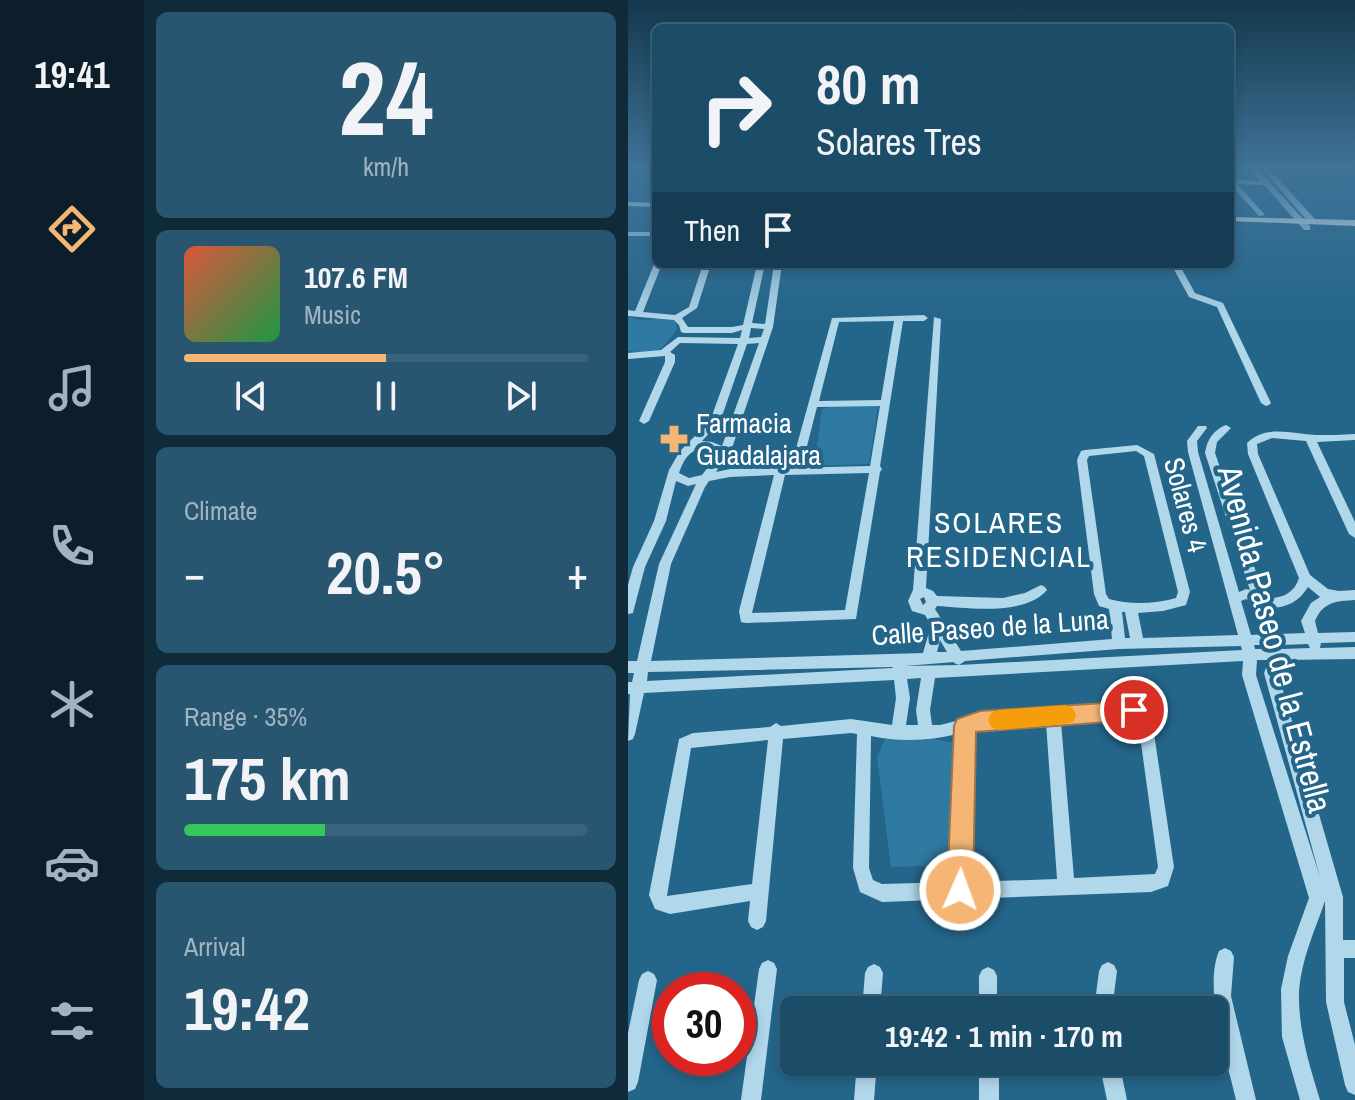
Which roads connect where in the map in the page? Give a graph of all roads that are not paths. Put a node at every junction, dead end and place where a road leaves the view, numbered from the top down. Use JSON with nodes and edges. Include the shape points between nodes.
{"nodes":[{"id":1,"x":1275,"y":221,"type":"edge"},
{"id":2,"x":1307,"y":223,"type":"junction"},
{"id":3,"x":1234,"y":225,"type":"edge"},
{"id":4,"x":1355,"y":226,"type":"edge"},
{"id":5,"x":628,"y":230,"type":"edge"},
{"id":6,"x":652,"y":233,"type":"edge"},
{"id":7,"x":656,"y":268,"type":"edge"},
{"id":8,"x":706,"y":268,"type":"edge"},
{"id":9,"x":760,"y":268,"type":"edge"},
{"id":10,"x":777,"y":268,"type":"edge"},
{"id":11,"x":1177,"y":268,"type":"edge"},
{"id":12,"x":633,"y":314,"type":"edge"},
{"id":13,"x":677,"y":318,"type":"junction"},
{"id":14,"x":924,"y":318,"type":"dead end"},
{"id":15,"x":899,"y":319,"type":"junction"},
{"id":16,"x":937,"y":319,"type":"dead end"},
{"id":17,"x":748,"y":327,"type":"junction"},
{"id":18,"x":769,"y":327,"type":"junction"},
{"id":19,"x":764,"y":339,"type":"junction"},
{"id":20,"x":744,"y":340,"type":"junction"},
{"id":21,"x":664,"y":353,"type":"junction"},
{"id":22,"x":628,"y":356,"type":"edge"},
{"id":23,"x":886,"y":403,"type":"junction"},
{"id":24,"x":1266,"y":403,"type":"dead end"},
{"id":25,"x":816,"y":404,"type":"junction"},
{"id":26,"x":644,"y":421,"type":"dead end"},
{"id":27,"x":1202,"y":428,"type":"dead end"},
{"id":28,"x":1226,"y":428,"type":"dead end"},
{"id":29,"x":1355,"y":437,"type":"edge"},
{"id":30,"x":1310,"y":438,"type":"junction"},
{"id":31,"x":692,"y":446,"type":"junction"},
{"id":32,"x":726,"y":451,"type":"junction"},
{"id":33,"x":738,"y":459,"type":"junction"},
{"id":34,"x":778,"y":467,"type":"junction"},
{"id":35,"x":877,"y":469,"type":"junction"},
{"id":36,"x":730,"y":473,"type":"junction"},
{"id":37,"x":673,"y":475,"type":"junction"},
{"id":38,"x":704,"y":481,"type":"junction"},
{"id":39,"x":1202,"y":484,"type":"junction"},
{"id":40,"x":1221,"y":485,"type":"junction"},
{"id":41,"x":669,"y":494,"type":"junction"},
{"id":42,"x":1355,"y":534,"type":"edge"},
{"id":43,"x":1305,"y":578,"type":"junction"},
{"id":44,"x":1041,"y":590,"type":"dead end"},
{"id":45,"x":1355,"y":595,"type":"edge"},
{"id":46,"x":1339,"y":596,"type":"junction"},
{"id":47,"x":1234,"y":599,"type":"junction"},
{"id":48,"x":1262,"y":603,"type":"junction"},
{"id":49,"x":931,"y":605,"type":"junction"},
{"id":50,"x":1130,"y":606,"type":"junction"},
{"id":51,"x":1115,"y":607,"type":"junction"},
{"id":52,"x":628,"y":609,"type":"edge"},
{"id":53,"x":938,"y":624,"type":"junction"},
{"id":54,"x":1355,"y":637,"type":"edge"},
{"id":55,"x":1272,"y":638,"type":"junction"},
{"id":56,"x":1313,"y":638,"type":"junction"},
{"id":57,"x":1119,"y":644,"type":"junction"},
{"id":58,"x":1138,"y":644,"type":"junction"},
{"id":59,"x":1248,"y":647,"type":"junction"},
{"id":60,"x":1317,"y":653,"type":"junction"},
{"id":61,"x":1355,"y":653,"type":"edge"},
{"id":62,"x":959,"y":654,"type":"junction"},
{"id":63,"x":1278,"y":654,"type":"junction"},
{"id":64,"x":929,"y":657,"type":"junction"},
{"id":65,"x":635,"y":667,"type":"edge"},
{"id":66,"x":899,"y":668,"type":"junction"},
{"id":67,"x":961,"y":672,"type":"junction"},
{"id":68,"x":929,"y":673,"type":"junction"},
{"id":69,"x":633,"y":688,"type":"edge"},
{"id":70,"x":1053,"y":716,"type":"junction"},
{"id":71,"x":965,"y":726,"type":"junction"},
{"id":72,"x":864,"y":729,"type":"junction"},
{"id":73,"x":776,"y":730,"type":"junction"},
{"id":74,"x":898,"y":732,"type":"junction"},
{"id":75,"x":926,"y":732,"type":"junction"},
{"id":76,"x":628,"y":734,"type":"edge"},
{"id":77,"x":1066,"y":886,"type":"junction"},
{"id":78,"x":960,"y":890,"type":"junction"},
{"id":79,"x":760,"y":891,"type":"junction"},
{"id":80,"x":1326,"y":898,"type":"junction"},
{"id":81,"x":757,"y":921,"type":"dead end"},
{"id":82,"x":1336,"y":949,"type":"junction"},
{"id":83,"x":1355,"y":949,"type":"edge"},
{"id":84,"x":1225,"y":957,"type":"dead end"},
{"id":85,"x":768,"y":969,"type":"dead end"},
{"id":86,"x":1108,"y":971,"type":"dead end"},
{"id":87,"x":874,"y":973,"type":"dead end"},
{"id":88,"x":988,"y":976,"type":"dead end"},
{"id":89,"x":648,"y":980,"type":"dead end"},
{"id":90,"x":872,"y":996,"type":"edge"},
{"id":91,"x":988,"y":996,"type":"edge"},
{"id":92,"x":1105,"y":996,"type":"edge"},
{"id":93,"x":866,"y":1076,"type":"edge"},
{"id":94,"x":989,"y":1076,"type":"edge"},
{"id":95,"x":1112,"y":1076,"type":"edge"},
{"id":96,"x":628,"y":1082,"type":"edge"},
{"id":97,"x":1355,"y":1085,"type":"edge"},
{"id":98,"x":751,"y":1100,"type":"edge"},
{"id":99,"x":864,"y":1100,"type":"edge"},
{"id":100,"x":989,"y":1100,"type":"edge"},
{"id":101,"x":1117,"y":1100,"type":"edge"},
{"id":102,"x":1246,"y":1100,"type":"edge"},
{"id":103,"x":1310,"y":1100,"type":"edge"}],
"edges":[{"from":1,"to":2,"type":"main road"},
{"from":2,"to":3,"type":"main road"},
{"from":2,"to":4,"type":"main road"},
{"from":5,"to":6,"type":"street"},
{"from":7,"to":12,"type":"street"},
{"from":8,"to":13,"type":"street","via":[[693,308]]},
{"from":9,"to":17,"type":"street"},
{"from":10,"to":18,"type":"street"},
{"from":11,"to":24,"type":"street","via":[[1192,295],[1220,305]]},
{"from":12,"to":13,"type":"street"},
{"from":13,"to":17,"type":"street","via":[[684,330]]},
{"from":14,"to":15,"type":"street"},
{"from":15,"to":23,"type":"street"},
{"from":15,"to":25,"type":"street","via":[[835,320]]},
{"from":16,"to":49,"type":"street","via":[[919,594],[913,603],[920,609]]},
{"from":17,"to":18,"type":"street"},
{"from":17,"to":20,"type":"street"},
{"from":18,"to":19,"type":"street"},
{"from":19,"to":20,"type":"street"},
{"from":19,"to":32,"type":"street"},
{"from":20,"to":21,"type":"street","via":[[678,340]]},
{"from":20,"to":31,"type":"street","via":[[715,422]]},
{"from":21,"to":22,"type":"street"},
{"from":21,"to":26,"type":"street","via":[[670,362]]},
{"from":23,"to":25,"type":"street"},
{"from":23,"to":35,"type":"street"},
{"from":25,"to":34,"type":"street","via":[[800,454]]},
{"from":27,"to":39,"type":"street","name":"Avenida Paseo de la Estrella","via":[[1192,447]]},
{"from":28,"to":40,"type":"street","name":"Avenida Paseo de la Estrella","via":[[1209,445]]},
{"from":29,"to":30,"type":"street"},
{"from":30,"to":42,"type":"street"},
{"from":30,"to":43,"type":"street","via":[[1267,435],[1256,439],[1252,448]]},
{"from":31,"to":32,"type":"street","via":[[711,443]]},
{"from":31,"to":37,"type":"street"},
{"from":32,"to":33,"type":"street"},
{"from":32,"to":38,"type":"street"},
{"from":33,"to":34,"type":"street"},
{"from":33,"to":36,"type":"street"},
{"from":34,"to":35,"type":"street"},
{"from":34,"to":35,"type":"street","via":[[745,611],[753,620],[851,615]]},
{"from":34,"to":36,"type":"street"},
{"from":36,"to":38,"type":"street"},
{"from":37,"to":38,"type":"street","via":[[688,482]]},
{"from":37,"to":41,"type":"street"},
{"from":38,"to":41,"type":"street"},
{"from":38,"to":65,"type":"street","via":[[665,564]]},
{"from":39,"to":40,"type":"street"},
{"from":39,"to":47,"type":"street","name":"Avenida Paseo de la Estrella"},
{"from":40,"to":48,"type":"street","name":"Avenida Paseo de la Estrella"},
{"from":41,"to":52,"type":"street"},
{"from":43,"to":46,"type":"street","via":[[1324,593]]},
{"from":43,"to":48,"type":"street","via":[[1298,595]]},
{"from":44,"to":49,"type":"street","via":[[1013,602]]},
{"from":45,"to":46,"type":"street"},
{"from":46,"to":56,"type":"street","via":[[1318,602],[1308,621]]},
{"from":47,"to":48,"type":"street","via":[[1246,594]]},
{"from":47,"to":59,"type":"street","name":"Avenida Paseo de la Estrella"},
{"from":48,"to":55,"type":"street","name":"Avenida Paseo de la Estrella"},
{"from":49,"to":53,"type":"street"},
{"from":50,"to":51,"type":"street","name":"Solares 4"},
{"from":50,"to":51,"type":"street","name":"Solares 4","via":[[1171,604],[1181,601],[1184,592],[1149,454],[1137,448],[1093,450],[1082,460],[1100,594]]},
{"from":50,"to":58,"type":"street"},
{"from":51,"to":57,"type":"street","name":"Solares 4"},
{"from":53,"to":62,"type":"street"},
{"from":53,"to":64,"type":"street"},
{"from":54,"to":56,"type":"street","name":"Calle Paseo de la Luna"},
{"from":55,"to":56,"type":"street","name":"Calle Paseo de la Luna"},
{"from":55,"to":59,"type":"street","name":"Calle Paseo de la Luna"},
{"from":55,"to":63,"type":"street","name":"Avenida Paseo de la Estrella"},
{"from":56,"to":60,"type":"street"},
{"from":57,"to":58,"type":"street","name":"Calle Paseo de la Luna"},
{"from":57,"to":62,"type":"street","name":"Calle Paseo de la Luna"},
{"from":58,"to":59,"type":"street","name":"Calle Paseo de la Luna"},
{"from":59,"to":63,"type":"street","name":"Calle Paseo de la Luna"},
{"from":59,"to":67,"type":"street","name":"Calle Paseo de la Luna"},
{"from":59,"to":80,"type":"street","name":"Avenida Paseo de la Estrella","via":[[1249,675]]},
{"from":60,"to":61,"type":"street","name":"Calle Paseo de la Luna"},
{"from":60,"to":63,"type":"street","name":"Calle Paseo de la Luna"},
{"from":62,"to":64,"type":"street","name":"Calle Paseo de la Luna"},
{"from":62,"to":67,"type":"street"},
{"from":63,"to":80,"type":"street","name":"Avenida Paseo de la Estrella","via":[[1271,673]]},
{"from":64,"to":66,"type":"street","name":"Calle Paseo de la Luna"},
{"from":65,"to":66,"type":"street","name":"Calle Paseo de la Luna"},
{"from":65,"to":69,"type":"street"},
{"from":66,"to":68,"type":"street","name":"Calle Paseo de la Luna"},
{"from":66,"to":69,"type":"street","name":"Calle Paseo de la Luna"},
{"from":66,"to":74,"type":"street","via":[[903,698]]},
{"from":67,"to":68,"type":"street","name":"Calle Paseo de la Luna"},
{"from":68,"to":75,"type":"street","via":[[923,710]]},
{"from":69,"to":76,"type":"street"},
{"from":70,"to":71,"type":"street"},
{"from":70,"to":77,"type":"street"},
{"from":70,"to":77,"type":"street","via":[[1141,713],[1166,867],[1162,880],[1151,884]]},
{"from":71,"to":75,"type":"street"},
{"from":71,"to":78,"type":"street"},
{"from":72,"to":73,"type":"street"},
{"from":72,"to":74,"type":"street"},
{"from":72,"to":78,"type":"street","via":[[861,868],[866,886],[882,893]]},
{"from":73,"to":79,"type":"street"},
{"from":73,"to":79,"type":"street","via":[[684,744],[658,895],[661,903],[670,905]]},
{"from":74,"to":75,"type":"street"},
{"from":77,"to":78,"type":"street"},
{"from":79,"to":81,"type":"street"},
{"from":80,"to":82,"type":"street","name":"Avenida Paseo de la Estrella"},
{"from":80,"to":103,"type":"street","via":[[1297,956],[1290,989],[1292,1037]]},
{"from":82,"to":83,"type":"street"},
{"from":82,"to":97,"type":"street","name":"Avenida Paseo de la Estrella","via":[[1335,1002]]},
{"from":84,"to":102,"type":"street","via":[[1222,996]]},
{"from":85,"to":98,"type":"street"},
{"from":86,"to":92,"type":"street"},
{"from":87,"to":90,"type":"street"},
{"from":88,"to":91,"type":"street"},
{"from":89,"to":96,"type":"street"},
{"from":93,"to":99,"type":"street"},
{"from":94,"to":100,"type":"street"},
{"from":95,"to":101,"type":"street"}]}
